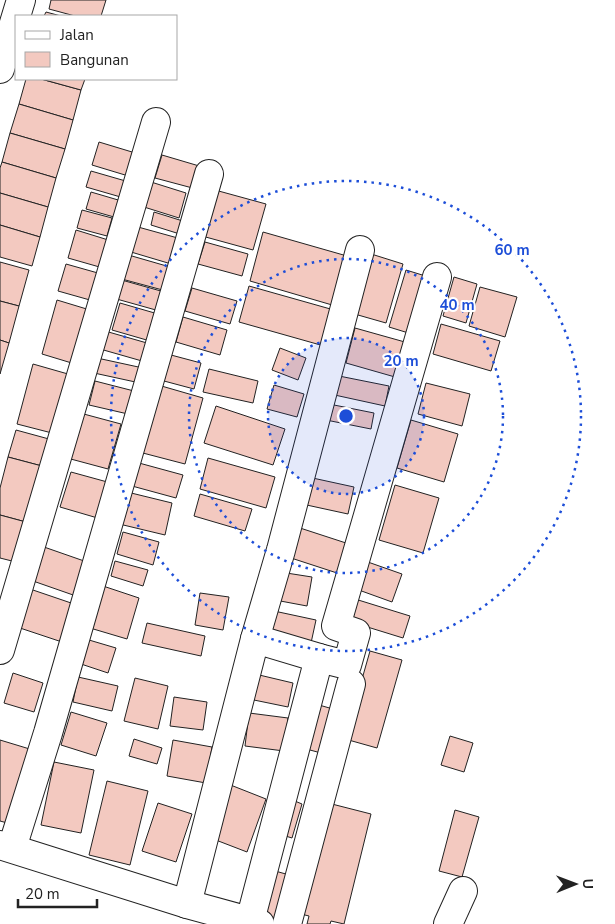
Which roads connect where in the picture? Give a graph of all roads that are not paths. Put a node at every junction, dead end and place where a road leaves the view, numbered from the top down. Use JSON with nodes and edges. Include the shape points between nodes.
{"nodes":[{"id":1,"x":21,"y":0,"type":"edge"},
{"id":2,"x":16,"y":15,"type":"edge"},
{"id":3,"x":15,"y":20,"type":"edge"},
{"id":4,"x":0,"y":69,"type":"edge"},
{"id":5,"x":156,"y":122,"type":"dead end"},
{"id":6,"x":209,"y":174,"type":"dead end"},
{"id":7,"x":360,"y":250,"type":"dead end"},
{"id":8,"x":437,"y":277,"type":"dead end"},
{"id":9,"x":255,"y":639,"type":"junction"},
{"id":10,"x":0,"y":650,"type":"edge"},
{"id":11,"x":320,"y":658,"type":"junction"},
{"id":12,"x":351,"y":684,"type":"dead end"},
{"id":13,"x":6,"y":846,"type":"edge"},
{"id":14,"x":463,"y":891,"type":"dead end"},
{"id":15,"x":187,"y":904,"type":"junction"},
{"id":16,"x":255,"y":923,"type":"edge"},
{"id":17,"x":287,"y":924,"type":"edge"},
{"id":18,"x":448,"y":924,"type":"edge"}],
"edges":[{"from":1,"to":2,"type":"street"},
{"from":3,"to":4,"type":"street"},
{"from":5,"to":10,"type":"street"},
{"from":6,"to":13,"type":"street","via":[[48,733]]},
{"from":7,"to":9,"type":"street"},
{"from":8,"to":11,"type":"street","via":[[336,626],[356,634],[347,666]]},
{"from":9,"to":11,"type":"street"},
{"from":9,"to":15,"type":"street"},
{"from":11,"to":16,"type":"street"},
{"from":12,"to":17,"type":"street"},
{"from":13,"to":15,"type":"street"},
{"from":14,"to":18,"type":"street"},
{"from":15,"to":16,"type":"street"}]}
